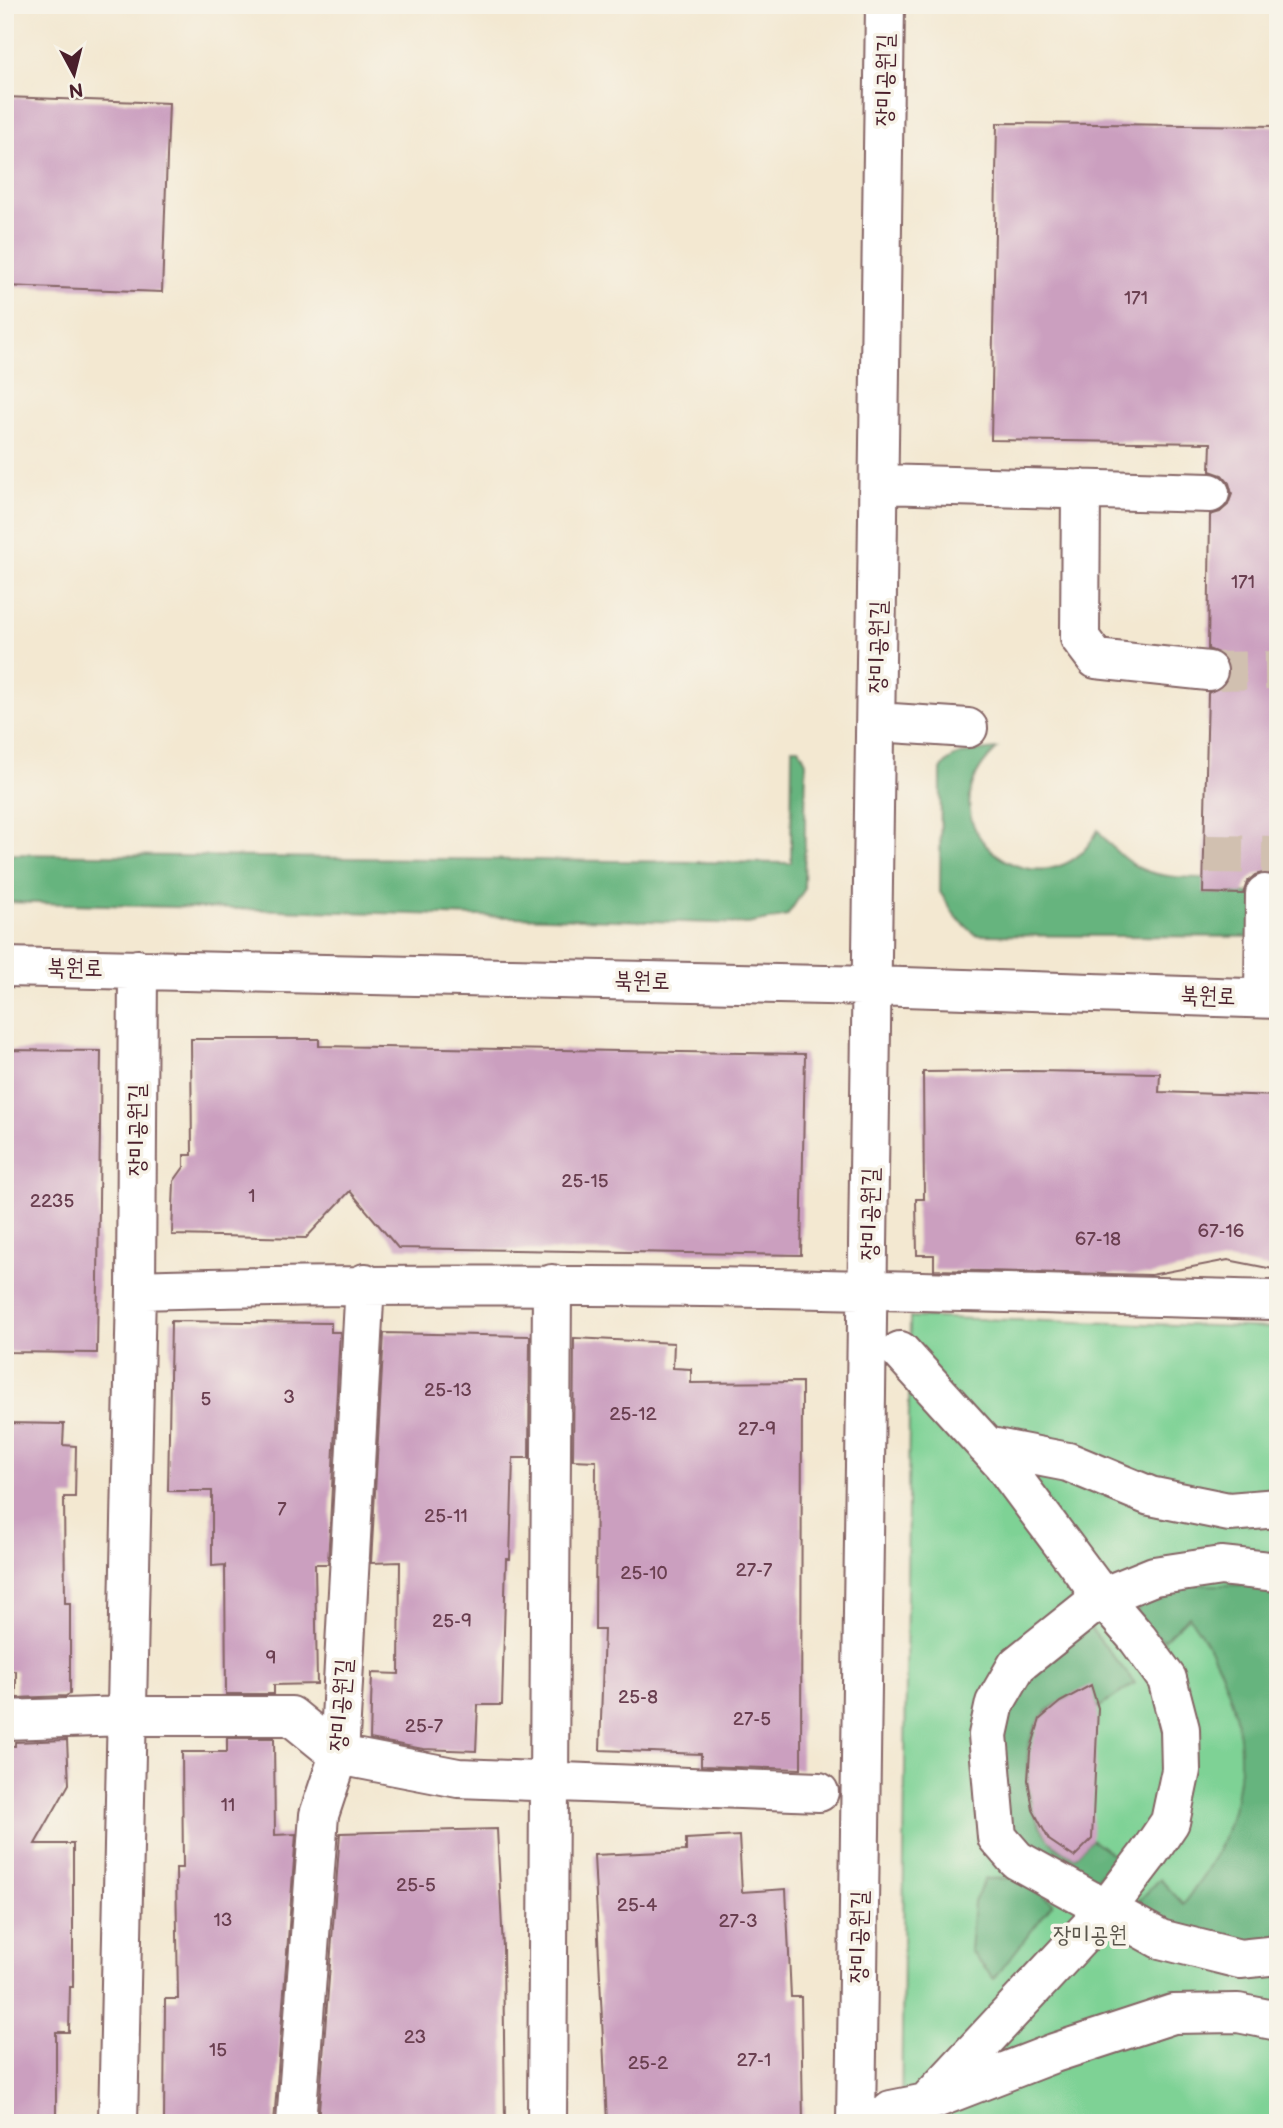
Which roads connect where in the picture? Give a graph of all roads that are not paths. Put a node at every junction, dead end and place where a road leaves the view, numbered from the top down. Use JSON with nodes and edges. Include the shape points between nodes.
{"nodes":[{"id":1,"x":886,"y":5,"type":"edge"},
{"id":2,"x":879,"y":484,"type":"junction"},
{"id":3,"x":1081,"y":489,"type":"junction"},
{"id":4,"x":1210,"y":492,"type":"dead end"},
{"id":5,"x":1208,"y":671,"type":"tunnel mouth"},
{"id":6,"x":877,"y":722,"type":"junction"},
{"id":7,"x":968,"y":727,"type":"dead end"},
{"id":8,"x":1265,"y":894,"type":"dead end"},
{"id":9,"x":5,"y":967,"type":"edge"},
{"id":10,"x":138,"y":970,"type":"junction"},
{"id":11,"x":873,"y":986,"type":"junction"},
{"id":12,"x":1271,"y":998,"type":"edge"},
{"id":13,"x":365,"y":1283,"type":"junction"},
{"id":14,"x":552,"y":1284,"type":"junction"},
{"id":15,"x":136,"y":1290,"type":"junction"},
{"id":16,"x":869,"y":1290,"type":"junction"},
{"id":17,"x":1278,"y":1300,"type":"edge"},
{"id":18,"x":900,"y":1351,"type":"dead end"},
{"id":19,"x":986,"y":1446,"type":"junction"},
{"id":20,"x":1278,"y":1508,"type":"edge"},
{"id":21,"x":1278,"y":1572,"type":"edge"},
{"id":22,"x":1102,"y":1597,"type":"junction"},
{"id":23,"x":126,"y":1716,"type":"junction"},
{"id":24,"x":5,"y":1720,"type":"edge"},
{"id":25,"x":339,"y":1755,"type":"junction"},
{"id":26,"x":551,"y":1783,"type":"junction"},
{"id":27,"x":819,"y":1792,"type":"dead end"},
{"id":28,"x":1105,"y":1911,"type":"junction"},
{"id":29,"x":1278,"y":1955,"type":"edge"},
{"id":30,"x":1278,"y":2021,"type":"edge"},
{"id":31,"x":891,"y":2112,"type":"edge"},
{"id":32,"x":118,"y":2123,"type":"edge"},
{"id":33,"x":296,"y":2123,"type":"edge"},
{"id":34,"x":547,"y":2123,"type":"edge"}],
"edges":[{"from":1,"to":2,"type":"street","name":"장미공원길"},
{"from":2,"to":3,"type":"street"},
{"from":2,"to":6,"type":"street","name":"장미공원길"},
{"from":3,"to":4,"type":"street"},
{"from":3,"to":5,"type":"street","via":[[1080,638],[1096,659]]},
{"from":6,"to":7,"type":"street"},
{"from":6,"to":11,"type":"street","name":"장미공원길"},
{"from":8,"to":12,"type":"street"},
{"from":9,"to":10,"type":"street","name":"북원로"},
{"from":10,"to":11,"type":"street","name":"북원로"},
{"from":10,"to":15,"type":"street","name":"장미공원길"},
{"from":11,"to":12,"type":"street","name":"북원로"},
{"from":11,"to":16,"type":"street","name":"장미공원길"},
{"from":13,"to":14,"type":"street","name":"장미공원길"},
{"from":13,"to":15,"type":"street","name":"장미공원길"},
{"from":13,"to":25,"type":"street","name":"장미공원길"},
{"from":14,"to":16,"type":"street","name":"장미공원길"},
{"from":14,"to":26,"type":"street"},
{"from":15,"to":23,"type":"street","name":"장미공원길"},
{"from":16,"to":17,"type":"street","name":"장미공원길"},
{"from":16,"to":31,"type":"street","name":"장미공원길"},
{"from":18,"to":19,"type":"street"},
{"from":19,"to":20,"type":"street","via":[[1068,1462],[1150,1496],[1229,1512]]},
{"from":19,"to":22,"type":"street"},
{"from":21,"to":22,"type":"street","via":[[1221,1566],[1154,1576]]},
{"from":22,"to":28,"type":"street","via":[[1167,1679],[1181,1728],[1181,1770],[1170,1822]]},
{"from":22,"to":28,"type":"street","via":[[1017,1665],[995,1703],[988,1735],[997,1837],[1017,1860]]},
{"from":23,"to":24,"type":"street"},
{"from":23,"to":25,"type":"street","via":[[291,1716]]},
{"from":23,"to":32,"type":"street","name":"장미공원길"},
{"from":25,"to":26,"type":"street","via":[[458,1777]]},
{"from":25,"to":33,"type":"street","name":"장미공원길","via":[[319,1815]]},
{"from":26,"to":27,"type":"street"},
{"from":26,"to":34,"type":"street"},
{"from":28,"to":29,"type":"street","via":[[1160,1939],[1195,1950],[1240,1959]]},
{"from":28,"to":31,"type":"street"},
{"from":30,"to":31,"type":"street","via":[[1238,2013],[1173,2014]]}]}
